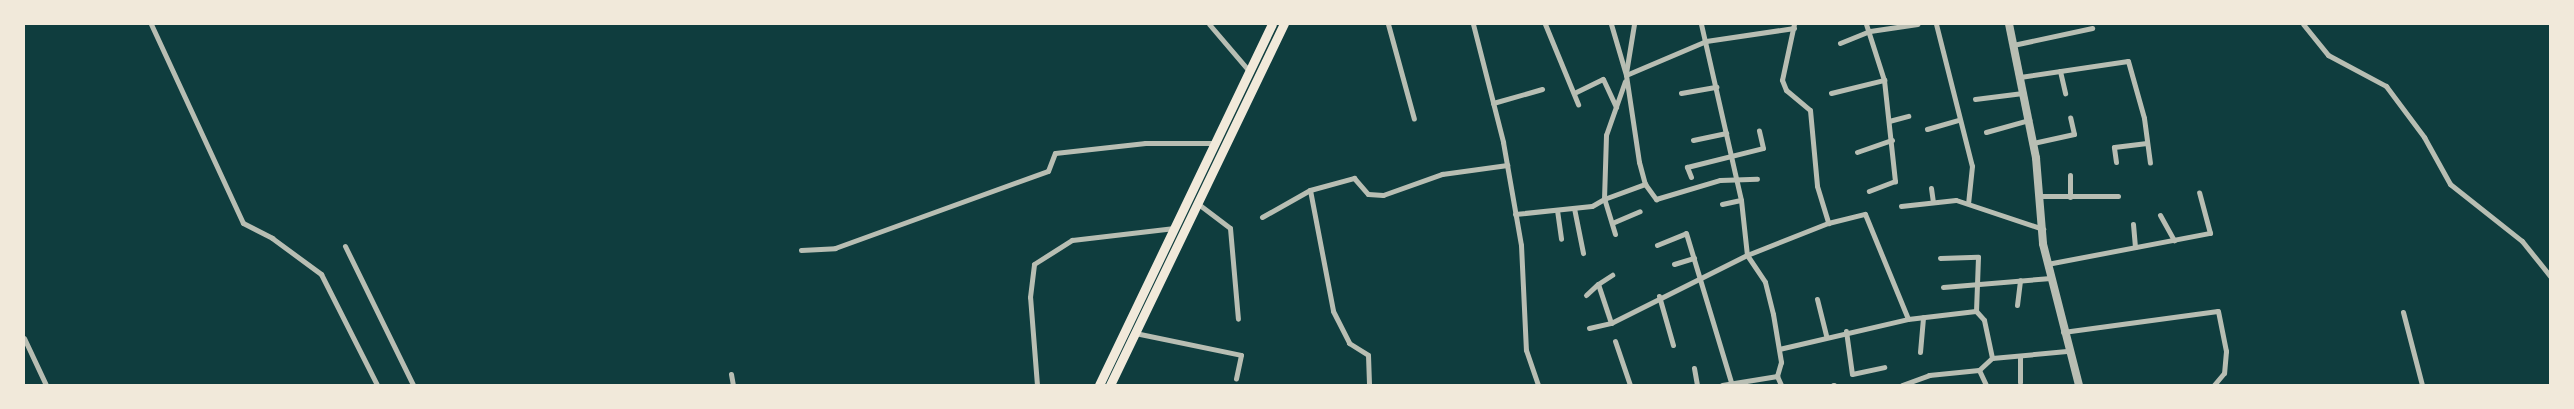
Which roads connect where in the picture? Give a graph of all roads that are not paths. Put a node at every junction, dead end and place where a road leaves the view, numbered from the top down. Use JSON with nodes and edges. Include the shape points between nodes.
{"nodes":[{"id":1,"x":151,"y":24,"type":"edge"},
{"id":2,"x":1208,"y":24,"type":"edge"},
{"id":3,"x":1272,"y":24,"type":"edge"},
{"id":4,"x":1284,"y":24,"type":"edge"},
{"id":5,"x":1388,"y":24,"type":"edge"},
{"id":6,"x":1473,"y":24,"type":"edge"},
{"id":7,"x":1544,"y":24,"type":"edge"},
{"id":8,"x":1611,"y":24,"type":"edge"},
{"id":9,"x":1634,"y":24,"type":"edge"},
{"id":10,"x":1702,"y":24,"type":"edge"},
{"id":11,"x":1866,"y":24,"type":"edge"},
{"id":12,"x":1917,"y":24,"type":"edge"},
{"id":13,"x":1936,"y":24,"type":"edge"},
{"id":14,"x":2009,"y":24,"type":"edge"},
{"id":15,"x":2303,"y":24,"type":"edge"},
{"id":16,"x":1794,"y":26,"type":"edge"},
{"id":17,"x":2092,"y":28,"type":"dead end"},
{"id":18,"x":1870,"y":31,"type":"junction"},
{"id":19,"x":1706,"y":41,"type":"junction"},
{"id":20,"x":1840,"y":43,"type":"dead end"},
{"id":21,"x":2013,"y":45,"type":"junction"},
{"id":22,"x":1249,"y":71,"type":"junction"},
{"id":23,"x":2060,"y":71,"type":"junction"},
{"id":24,"x":1626,"y":75,"type":"junction"},
{"id":25,"x":2020,"y":77,"type":"junction"},
{"id":26,"x":1884,"y":80,"type":"junction"},
{"id":27,"x":1716,"y":87,"type":"junction"},
{"id":28,"x":1542,"y":89,"type":"dead end"},
{"id":29,"x":1574,"y":93,"type":"junction"},
{"id":30,"x":1831,"y":93,"type":"dead end"},
{"id":31,"x":2023,"y":93,"type":"junction"},
{"id":32,"x":2065,"y":93,"type":"dead end"},
{"id":33,"x":1681,"y":94,"type":"dead end"},
{"id":34,"x":1975,"y":99,"type":"dead end"},
{"id":35,"x":1493,"y":103,"type":"junction"},
{"id":36,"x":1578,"y":104,"type":"dead end"},
{"id":37,"x":1616,"y":107,"type":"junction"},
{"id":38,"x":1908,"y":116,"type":"dead end"},
{"id":39,"x":2070,"y":117,"type":"dead end"},
{"id":40,"x":1414,"y":119,"type":"dead end"},
{"id":41,"x":1958,"y":120,"type":"junction"},
{"id":42,"x":2029,"y":120,"type":"junction"},
{"id":43,"x":1889,"y":121,"type":"junction"},
{"id":44,"x":1927,"y":129,"type":"dead end"},
{"id":45,"x":1759,"y":130,"type":"dead end"},
{"id":46,"x":1986,"y":132,"type":"dead end"},
{"id":47,"x":1726,"y":133,"type":"junction"},
{"id":48,"x":1693,"y":140,"type":"dead end"},
{"id":49,"x":1892,"y":140,"type":"junction"},
{"id":50,"x":2147,"y":142,"type":"junction"},
{"id":51,"x":1214,"y":143,"type":"junction"},
{"id":52,"x":2033,"y":143,"type":"junction"},
{"id":53,"x":1857,"y":152,"type":"dead end"},
{"id":54,"x":1731,"y":155,"type":"junction"},
{"id":55,"x":2116,"y":162,"type":"dead end"},
{"id":56,"x":1507,"y":164,"type":"junction"},
{"id":57,"x":2150,"y":164,"type":"dead end"},
{"id":58,"x":2070,"y":175,"type":"dead end"},
{"id":59,"x":1692,"y":177,"type":"dead end"},
{"id":60,"x":1757,"y":179,"type":"dead end"},
{"id":61,"x":1737,"y":182,"type":"junction"},
{"id":62,"x":1645,"y":184,"type":"junction"},
{"id":63,"x":1931,"y":188,"type":"dead end"},
{"id":64,"x":1310,"y":190,"type":"junction"},
{"id":65,"x":1869,"y":191,"type":"dead end"},
{"id":66,"x":2199,"y":192,"type":"dead end"},
{"id":67,"x":2041,"y":196,"type":"junction"},
{"id":68,"x":2118,"y":196,"type":"dead end"},
{"id":69,"x":2070,"y":197,"type":"junction"},
{"id":70,"x":1604,"y":199,"type":"junction"},
{"id":71,"x":1741,"y":200,"type":"junction"},
{"id":72,"x":1933,"y":202,"type":"junction"},
{"id":73,"x":1968,"y":202,"type":"junction"},
{"id":74,"x":1197,"y":203,"type":"junction"},
{"id":75,"x":1722,"y":204,"type":"dead end"},
{"id":76,"x":1901,"y":206,"type":"dead end"},
{"id":77,"x":1574,"y":208,"type":"junction"},
{"id":78,"x":1557,"y":210,"type":"junction"},
{"id":79,"x":1640,"y":211,"type":"dead end"},
{"id":80,"x":1515,"y":214,"type":"junction"},
{"id":81,"x":2160,"y":215,"type":"dead end"},
{"id":82,"x":1262,"y":217,"type":"dead end"},
{"id":83,"x":1612,"y":223,"type":"junction"},
{"id":84,"x":1828,"y":223,"type":"junction"},
{"id":85,"x":2133,"y":224,"type":"dead end"},
{"id":86,"x":1174,"y":228,"type":"junction"},
{"id":87,"x":2042,"y":229,"type":"junction"},
{"id":88,"x":1616,"y":234,"type":"dead end"},
{"id":89,"x":1561,"y":239,"type":"dead end"},
{"id":90,"x":2174,"y":240,"type":"junction"},
{"id":91,"x":1657,"y":245,"type":"dead end"},
{"id":92,"x":345,"y":246,"type":"dead end"},
{"id":93,"x":2135,"y":247,"type":"junction"},
{"id":94,"x":800,"y":250,"type":"dead end"},
{"id":95,"x":1583,"y":253,"type":"dead end"},
{"id":96,"x":1747,"y":255,"type":"junction"},
{"id":97,"x":1694,"y":258,"type":"junction"},
{"id":98,"x":1940,"y":258,"type":"dead end"},
{"id":99,"x":1674,"y":264,"type":"dead end"},
{"id":100,"x":2047,"y":264,"type":"junction"},
{"id":101,"x":1612,"y":275,"type":"dead end"},
{"id":102,"x":2550,"y":276,"type":"edge"},
{"id":103,"x":2050,"y":278,"type":"junction"},
{"id":104,"x":2020,"y":280,"type":"junction"},
{"id":105,"x":1701,"y":281,"type":"junction"},
{"id":106,"x":1598,"y":284,"type":"junction"},
{"id":107,"x":1977,"y":284,"type":"junction"},
{"id":108,"x":1943,"y":287,"type":"dead end"},
{"id":109,"x":1586,"y":295,"type":"dead end"},
{"id":110,"x":1659,"y":296,"type":"junction"},
{"id":111,"x":1817,"y":299,"type":"dead end"},
{"id":112,"x":2017,"y":305,"type":"dead end"},
{"id":113,"x":1976,"y":311,"type":"junction"},
{"id":114,"x":2403,"y":312,"type":"dead end"},
{"id":115,"x":1922,"y":317,"type":"junction"},
{"id":116,"x":1238,"y":319,"type":"dead end"},
{"id":117,"x":1908,"y":319,"type":"junction"},
{"id":118,"x":1611,"y":324,"type":"junction"},
{"id":119,"x":1590,"y":328,"type":"dead end"},
{"id":120,"x":1846,"y":331,"type":"junction"},
{"id":121,"x":2062,"y":332,"type":"junction"},
{"id":122,"x":1134,"y":333,"type":"junction"},
{"id":123,"x":1826,"y":336,"type":"junction"},
{"id":124,"x":24,"y":338,"type":"edge"},
{"id":125,"x":1614,"y":342,"type":"dead end"},
{"id":126,"x":1673,"y":345,"type":"dead end"},
{"id":127,"x":1779,"y":349,"type":"junction"},
{"id":128,"x":2068,"y":351,"type":"junction"},
{"id":129,"x":1920,"y":352,"type":"dead end"},
{"id":130,"x":2020,"y":357,"type":"junction"},
{"id":131,"x":1992,"y":358,"type":"junction"},
{"id":132,"x":1884,"y":367,"type":"dead end"},
{"id":133,"x":1694,"y":368,"type":"dead end"},
{"id":134,"x":1979,"y":370,"type":"junction"},
{"id":135,"x":732,"y":374,"type":"dead end"},
{"id":136,"x":1778,"y":376,"type":"junction"},
{"id":137,"x":1236,"y":378,"type":"dead end"},
{"id":138,"x":2020,"y":382,"type":"dead end"},
{"id":139,"x":1732,"y":384,"type":"edge"},
{"id":140,"x":46,"y":385,"type":"edge"},
{"id":141,"x":377,"y":385,"type":"edge"},
{"id":142,"x":413,"y":385,"type":"edge"},
{"id":143,"x":733,"y":385,"type":"edge"},
{"id":144,"x":1037,"y":385,"type":"edge"},
{"id":145,"x":1099,"y":385,"type":"edge"},
{"id":146,"x":1110,"y":385,"type":"edge"},
{"id":147,"x":1369,"y":385,"type":"edge"},
{"id":148,"x":1538,"y":385,"type":"edge"},
{"id":149,"x":1630,"y":385,"type":"edge"},
{"id":150,"x":1697,"y":385,"type":"edge"},
{"id":151,"x":1722,"y":385,"type":"edge"},
{"id":152,"x":1781,"y":385,"type":"edge"},
{"id":153,"x":1902,"y":385,"type":"edge"},
{"id":154,"x":1986,"y":385,"type":"edge"},
{"id":155,"x":2079,"y":385,"type":"edge"},
{"id":156,"x":2214,"y":385,"type":"edge"},
{"id":157,"x":2422,"y":385,"type":"edge"}],
"edges":[{"from":1,"to":141,"type":"street","via":[[243,223],[272,238],[321,274]]},
{"from":2,"to":22,"type":"street"},
{"from":3,"to":22,"type":"main road"},
{"from":4,"to":74,"type":"main road"},
{"from":5,"to":40,"type":"street"},
{"from":6,"to":35,"type":"street"},
{"from":7,"to":29,"type":"street"},
{"from":8,"to":24,"type":"street"},
{"from":9,"to":24,"type":"street"},
{"from":10,"to":19,"type":"street"},
{"from":11,"to":18,"type":"street"},
{"from":12,"to":18,"type":"street"},
{"from":13,"to":41,"type":"street"},
{"from":14,"to":21,"type":"street"},
{"from":15,"to":102,"type":"street","via":[[2328,55],[2386,86],[2424,137],[2450,184],[2522,241]]},
{"from":16,"to":19,"type":"street"},
{"from":16,"to":84,"type":"street","via":[[1782,80],[1786,90],[1810,110],[1817,186]]},
{"from":17,"to":21,"type":"street"},
{"from":18,"to":20,"type":"street"},
{"from":18,"to":26,"type":"street"},
{"from":19,"to":24,"type":"street"},
{"from":19,"to":27,"type":"street"},
{"from":21,"to":25,"type":"street"},
{"from":22,"to":51,"type":"main road"},
{"from":23,"to":25,"type":"street"},
{"from":23,"to":32,"type":"street"},
{"from":23,"to":50,"type":"street","via":[[2128,61]]},
{"from":24,"to":37,"type":"street"},
{"from":24,"to":62,"type":"street"},
{"from":25,"to":31,"type":"street"},
{"from":26,"to":30,"type":"street"},
{"from":26,"to":43,"type":"street"},
{"from":27,"to":33,"type":"street"},
{"from":27,"to":47,"type":"street"},
{"from":28,"to":35,"type":"street"},
{"from":29,"to":36,"type":"street"},
{"from":29,"to":37,"type":"street","via":[[1603,79]]},
{"from":31,"to":34,"type":"street"},
{"from":31,"to":42,"type":"street"},
{"from":35,"to":56,"type":"street"},
{"from":37,"to":70,"type":"street","via":[[1606,135]]},
{"from":38,"to":43,"type":"street"},
{"from":39,"to":52,"type":"street","via":[[2074,134]]},
{"from":41,"to":44,"type":"street"},
{"from":41,"to":73,"type":"street","via":[[1972,166]]},
{"from":42,"to":46,"type":"street"},
{"from":42,"to":52,"type":"street"},
{"from":43,"to":49,"type":"street"},
{"from":45,"to":54,"type":"street","via":[[1763,148]]},
{"from":47,"to":48,"type":"street"},
{"from":47,"to":54,"type":"street"},
{"from":49,"to":53,"type":"street"},
{"from":49,"to":65,"type":"street","via":[[1895,181]]},
{"from":50,"to":55,"type":"street","via":[[2114,148]]},
{"from":50,"to":57,"type":"street"},
{"from":51,"to":86,"type":"main road"},
{"from":51,"to":94,"type":"street","via":[[1144,143],[1055,153],[1048,171],[835,248]]},
{"from":52,"to":67,"type":"street"},
{"from":54,"to":59,"type":"street","via":[[1687,168]]},
{"from":54,"to":61,"type":"street"},
{"from":56,"to":64,"type":"street","via":[[1442,174],[1383,195],[1368,194],[1354,178]]},
{"from":56,"to":80,"type":"street"},
{"from":58,"to":69,"type":"street"},
{"from":60,"to":61,"type":"street"},
{"from":61,"to":62,"type":"street","via":[[1720,180],[1659,200]]},
{"from":61,"to":71,"type":"street"},
{"from":62,"to":70,"type":"street"},
{"from":63,"to":72,"type":"street"},
{"from":64,"to":82,"type":"street"},
{"from":64,"to":147,"type":"street","via":[[1333,311],[1349,343],[1368,355]]},
{"from":66,"to":90,"type":"street","via":[[2210,233]]},
{"from":67,"to":69,"type":"street"},
{"from":67,"to":87,"type":"street"},
{"from":68,"to":69,"type":"street"},
{"from":70,"to":77,"type":"street","via":[[1592,206]]},
{"from":70,"to":83,"type":"street"},
{"from":71,"to":75,"type":"street"},
{"from":71,"to":96,"type":"street"},
{"from":72,"to":73,"type":"street"},
{"from":72,"to":76,"type":"street"},
{"from":73,"to":87,"type":"street"},
{"from":74,"to":116,"type":"street","via":[[1230,228]]},
{"from":74,"to":122,"type":"main road"},
{"from":77,"to":78,"type":"street"},
{"from":77,"to":95,"type":"street"},
{"from":78,"to":80,"type":"street"},
{"from":78,"to":89,"type":"street"},
{"from":79,"to":83,"type":"street"},
{"from":80,"to":148,"type":"street","via":[[1526,350]]},
{"from":81,"to":90,"type":"street"},
{"from":83,"to":88,"type":"street"},
{"from":84,"to":96,"type":"street"},
{"from":84,"to":117,"type":"street","via":[[1865,214]]},
{"from":85,"to":93,"type":"street"},
{"from":86,"to":144,"type":"street","via":[[1072,240],[1034,264],[1030,297]]},
{"from":86,"to":145,"type":"main road"},
{"from":87,"to":100,"type":"street"},
{"from":90,"to":93,"type":"street"},
{"from":91,"to":97,"type":"street","via":[[1686,233]]},
{"from":92,"to":142,"type":"street"},
{"from":93,"to":100,"type":"street"},
{"from":96,"to":105,"type":"street"},
{"from":96,"to":127,"type":"street","via":[[1765,282]]},
{"from":97,"to":99,"type":"street"},
{"from":97,"to":105,"type":"street"},
{"from":98,"to":107,"type":"street","via":[[1978,257]]},
{"from":100,"to":103,"type":"street"},
{"from":101,"to":106,"type":"street"},
{"from":103,"to":104,"type":"street"},
{"from":103,"to":121,"type":"street"},
{"from":104,"to":107,"type":"street"},
{"from":104,"to":112,"type":"street"},
{"from":105,"to":110,"type":"street"},
{"from":105,"to":139,"type":"street"},
{"from":106,"to":109,"type":"street"},
{"from":106,"to":118,"type":"street"},
{"from":107,"to":108,"type":"street"},
{"from":107,"to":113,"type":"street"},
{"from":110,"to":118,"type":"street"},
{"from":110,"to":126,"type":"street"},
{"from":111,"to":123,"type":"street"},
{"from":113,"to":115,"type":"street"},
{"from":113,"to":131,"type":"street","via":[[1984,320]]},
{"from":114,"to":157,"type":"street"},
{"from":115,"to":117,"type":"street"},
{"from":115,"to":129,"type":"street"},
{"from":117,"to":120,"type":"street"},
{"from":118,"to":119,"type":"street"},
{"from":120,"to":123,"type":"street"},
{"from":120,"to":132,"type":"street","via":[[1852,374]]},
{"from":121,"to":128,"type":"street"},
{"from":121,"to":156,"type":"street","via":[[2157,317],[2180,319],[2218,311],[2226,351],[2224,373]]},
{"from":122,"to":137,"type":"street","via":[[1241,355]]},
{"from":122,"to":146,"type":"main road"},
{"from":123,"to":127,"type":"street"},
{"from":124,"to":140,"type":"street"},
{"from":125,"to":149,"type":"street"},
{"from":127,"to":136,"type":"street"},
{"from":128,"to":130,"type":"street"},
{"from":128,"to":155,"type":"street"},
{"from":130,"to":131,"type":"street"},
{"from":130,"to":138,"type":"street"},
{"from":131,"to":134,"type":"street"},
{"from":133,"to":150,"type":"street"},
{"from":134,"to":153,"type":"street","via":[[1929,375]]},
{"from":134,"to":154,"type":"street"},
{"from":135,"to":143,"type":"street"},
{"from":136,"to":139,"type":"street"},
{"from":136,"to":152,"type":"street"},
{"from":139,"to":151,"type":"street"}]}
